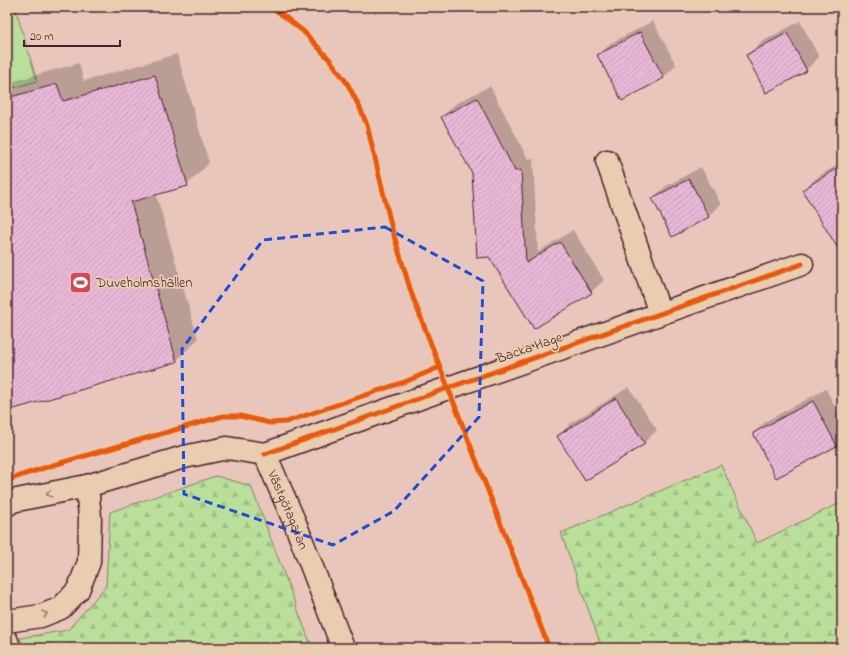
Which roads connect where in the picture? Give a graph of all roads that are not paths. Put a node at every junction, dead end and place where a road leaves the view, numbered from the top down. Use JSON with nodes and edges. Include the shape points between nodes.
{"nodes":[{"id":1,"x":606,"y":161,"type":"dead end"},
{"id":2,"x":802,"y":264,"type":"dead end"},
{"id":3,"x":660,"y":313,"type":"junction"},
{"id":4,"x":265,"y":454,"type":"junction"},
{"id":5,"x":87,"y":486,"type":"junction"},
{"id":6,"x":7,"y":505,"type":"edge"},
{"id":7,"x":7,"y":620,"type":"edge"},
{"id":8,"x":7,"y":641,"type":"edge"},
{"id":9,"x":9,"y":648,"type":"edge"},
{"id":10,"x":343,"y":648,"type":"edge"}],
"edges":[{"from":1,"to":3,"type":"street"},
{"from":2,"to":3,"type":"street","name":"Backa Hage"},
{"from":3,"to":4,"type":"street","name":"Backa Hage"},
{"from":4,"to":5,"type":"street","name":"Västgötagatan","via":[[227,448],[184,457]]},
{"from":4,"to":10,"type":"street","name":"Västgötagatan","via":[[295,523]]},
{"from":5,"to":6,"type":"street","name":"Västgötagatan","one_way":true,"via":[[12,501]]},
{"from":7,"to":5,"type":"street","one_way":true,"via":[[41,616],[61,608],[78,590],[89,562],[90,517]]},
{"from":8,"to":9,"type":"street"}]}
